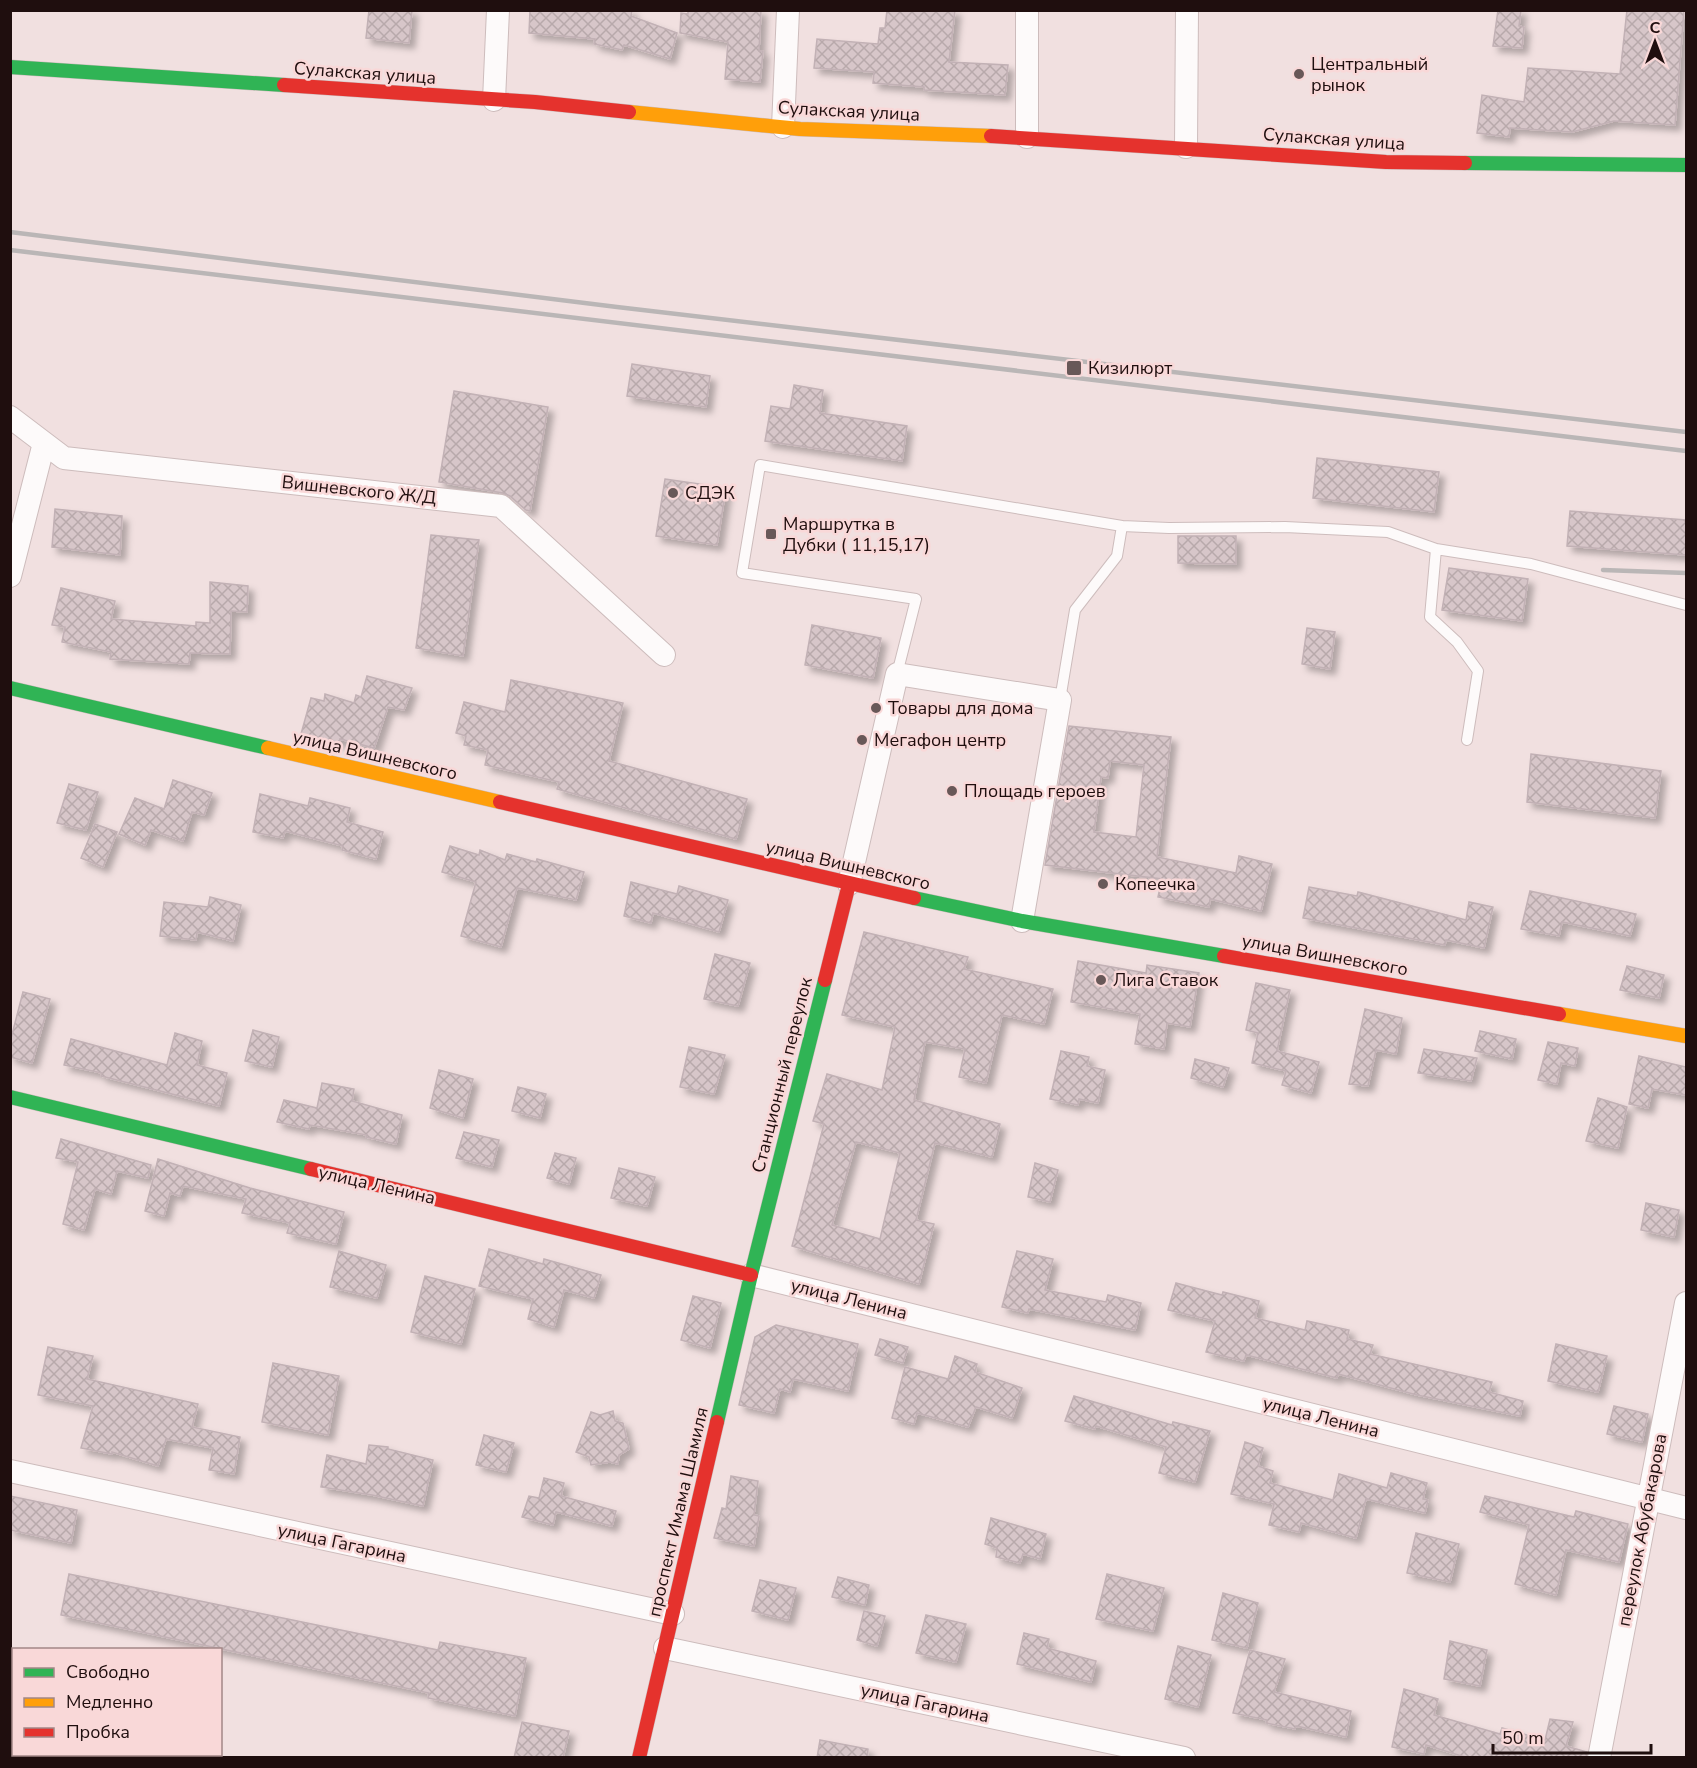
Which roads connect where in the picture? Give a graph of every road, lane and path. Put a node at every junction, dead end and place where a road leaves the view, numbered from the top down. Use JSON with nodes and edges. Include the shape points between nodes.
{"nodes":[{"id":1,"x":498,"y":10,"type":"edge"},
{"id":2,"x":788,"y":10,"type":"edge"},
{"id":3,"x":1028,"y":10,"type":"edge"},
{"id":4,"x":1187,"y":10,"type":"edge"},
{"id":5,"x":10,"y":67,"type":"edge"},
{"id":6,"x":494,"y":100,"type":"junction"},
{"id":7,"x":783,"y":127,"type":"junction"},
{"id":8,"x":1027,"y":137,"type":"junction"},
{"id":9,"x":1186,"y":147,"type":"junction"},
{"id":10,"x":1686,"y":165,"type":"edge"},
{"id":11,"x":10,"y":417,"type":"edge"},
{"id":12,"x":44,"y":443,"type":"junction"},
{"id":13,"x":1122,"y":526,"type":"junction"},
{"id":14,"x":1436,"y":549,"type":"junction"},
{"id":15,"x":10,"y":576,"type":"edge"},
{"id":16,"x":1686,"y":605,"type":"edge"},
{"id":17,"x":664,"y":655,"type":"dead end"},
{"id":18,"x":897,"y":674,"type":"junction"},
{"id":19,"x":10,"y":688,"type":"edge"},
{"id":20,"x":1060,"y":700,"type":"junction"},
{"id":21,"x":1467,"y":740,"type":"dead end"},
{"id":22,"x":849,"y":884,"type":"junction"},
{"id":23,"x":1022,"y":921,"type":"junction"},
{"id":24,"x":1686,"y":1036,"type":"edge"},
{"id":25,"x":10,"y":1097,"type":"edge"},
{"id":26,"x":751,"y":1275,"type":"junction"},
{"id":27,"x":1686,"y":1303,"type":"edge"},
{"id":28,"x":10,"y":1471,"type":"edge"},
{"id":29,"x":1647,"y":1498,"type":"junction"},
{"id":30,"x":1686,"y":1508,"type":"edge"},
{"id":31,"x":673,"y":1614,"type":"junction"},
{"id":32,"x":665,"y":1648,"type":"junction"},
{"id":33,"x":639,"y":1758,"type":"edge"},
{"id":34,"x":1184,"y":1758,"type":"edge"},
{"id":35,"x":1599,"y":1758,"type":"edge"}],
"edges":[{"from":1,"to":6,"type":"street"},
{"from":2,"to":7,"type":"street"},
{"from":3,"to":8,"type":"street"},
{"from":4,"to":9,"type":"street"},
{"from":5,"to":6,"type":"street","name":"Сулакская улица"},
{"from":6,"to":7,"type":"street","name":"Сулакская улица"},
{"from":7,"to":8,"type":"street","name":"Сулакская улица"},
{"from":8,"to":9,"type":"street","name":"Сулакская улица"},
{"from":9,"to":10,"type":"street","name":"Сулакская улица","via":[[1386,162]]},
{"from":11,"to":12,"type":"street","name":"Вишневского Ж/Д"},
{"from":12,"to":15,"type":"street"},
{"from":12,"to":17,"type":"street","name":"Вишневского Ж/Д","via":[[64,458],[501,506]]},
{"from":13,"to":14,"type":"lane","via":[[1388,532]]},
{"from":13,"to":18,"type":"lane","via":[[760,465],[742,573],[916,599]]},
{"from":13,"to":20,"type":"lane","via":[[1117,556],[1075,610]]},
{"from":14,"to":16,"type":"lane","via":[[1532,564]]},
{"from":14,"to":21,"type":"lane","via":[[1430,617],[1457,642],[1478,671]]},
{"from":18,"to":20,"type":"street"},
{"from":18,"to":22,"type":"street"},
{"from":19,"to":22,"type":"street","name":"улица Вишневского"},
{"from":20,"to":23,"type":"street"},
{"from":22,"to":23,"type":"street","name":"улица Вишневского"},
{"from":22,"to":26,"type":"street","name":"Станционный переулок"},
{"from":23,"to":24,"type":"street","name":"улица Вишневского"},
{"from":25,"to":26,"type":"street","name":"улица Ленина"},
{"from":26,"to":29,"type":"street","name":"улица Ленина"},
{"from":26,"to":31,"type":"street","name":"проспект Имама Шамиля"},
{"from":27,"to":29,"type":"street","name":"переулок Абубакарова"},
{"from":28,"to":31,"type":"street","name":"улица Гагарина"},
{"from":29,"to":30,"type":"street","name":"улица Ленина"},
{"from":29,"to":35,"type":"street","name":"переулок Абубакарова"},
{"from":31,"to":32,"type":"street","name":"проспект Имама Шамиля"},
{"from":32,"to":33,"type":"street","name":"проспект Имама Шамиля"},
{"from":32,"to":34,"type":"street","name":"улица Гагарина"}]}
